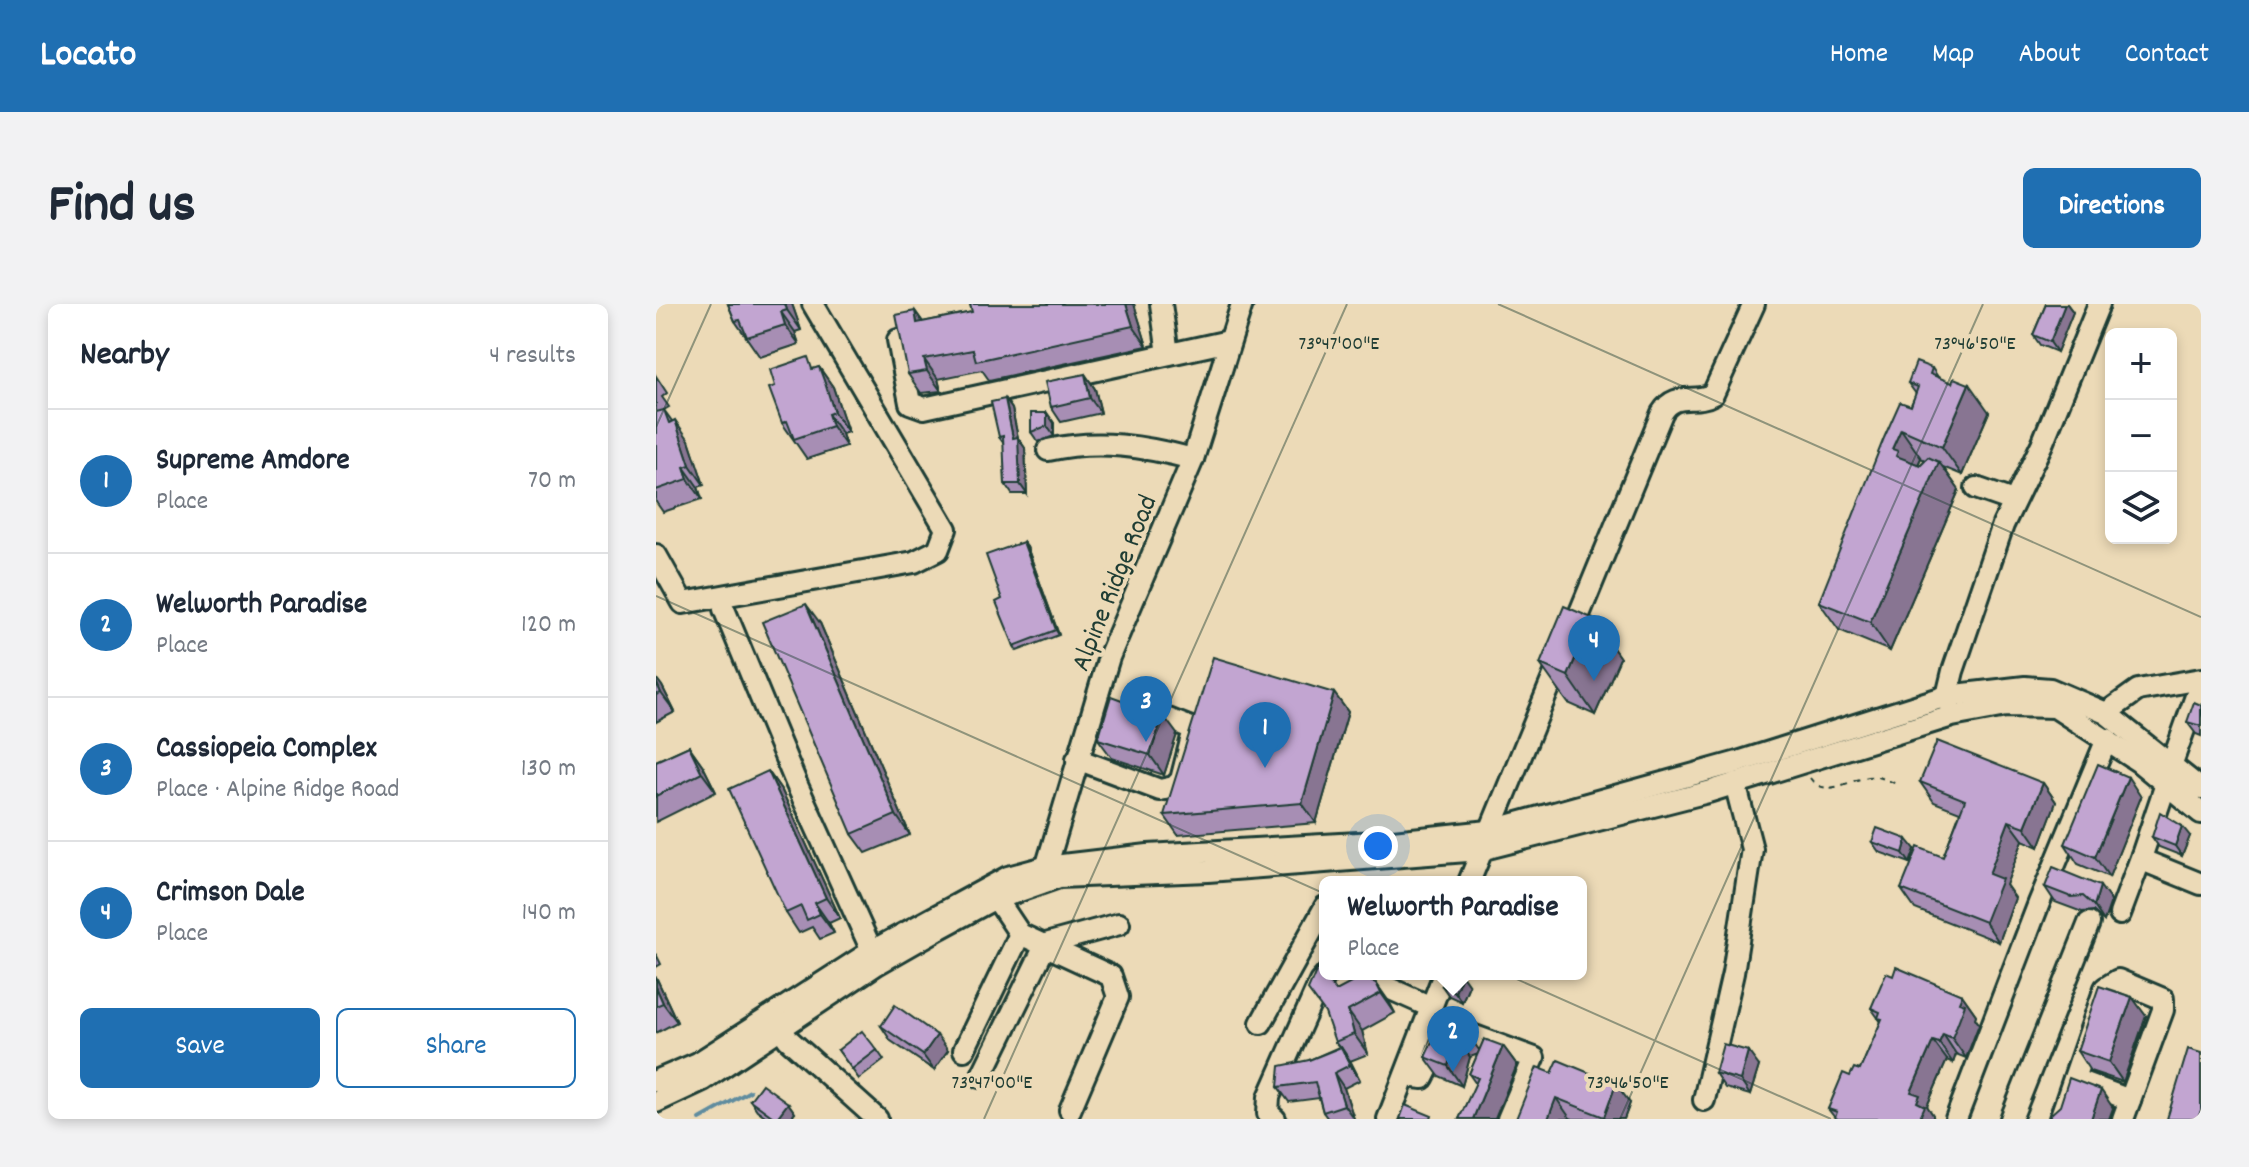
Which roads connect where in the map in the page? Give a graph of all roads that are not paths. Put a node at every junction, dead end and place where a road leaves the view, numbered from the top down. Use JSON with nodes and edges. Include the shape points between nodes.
{"nodes":[{"id":1,"x":813,"y":304,"type":"edge"},
{"id":2,"x":1161,"y":304,"type":"edge"},
{"id":3,"x":1242,"y":304,"type":"edge"},
{"id":4,"x":1754,"y":304,"type":"edge"},
{"id":5,"x":2099,"y":304,"type":"edge"},
{"id":6,"x":898,"y":340,"type":"edge"},
{"id":7,"x":1229,"y":341,"type":"junction"},
{"id":8,"x":1168,"y":354,"type":"junction"},
{"id":9,"x":1048,"y":450,"type":"dead end"},
{"id":10,"x":1193,"y":459,"type":"junction"},
{"id":11,"x":1976,"y":488,"type":"dead end"},
{"id":12,"x":2013,"y":501,"type":"junction"},
{"id":13,"x":656,"y":555,"type":"edge"},
{"id":14,"x":724,"y":609,"type":"dead end"},
{"id":15,"x":2201,"y":680,"type":"edge"},
{"id":16,"x":1947,"y":696,"type":"junction"},
{"id":17,"x":1112,"y":698,"type":"junction"},
{"id":18,"x":2106,"y":713,"type":"junction"},
{"id":19,"x":1952,"y":716,"type":"junction"},
{"id":20,"x":2107,"y":739,"type":"junction"},
{"id":21,"x":1077,"y":759,"type":"junction"},
{"id":22,"x":2169,"y":775,"type":"junction"},
{"id":23,"x":1735,"y":783,"type":"junction"},
{"id":24,"x":2201,"y":789,"type":"edge"},
{"id":25,"x":2201,"y":813,"type":"edge"},
{"id":26,"x":1484,"y":841,"type":"junction"},
{"id":27,"x":2142,"y":855,"type":"junction"},
{"id":28,"x":1334,"y":863,"type":"edge"},
{"id":29,"x":1043,"y":875,"type":"junction"},
{"id":30,"x":1471,"y":876,"type":"edge"},
{"id":31,"x":2201,"y":884,"type":"edge"},
{"id":32,"x":992,"y":892,"type":"junction"},
{"id":33,"x":2120,"y":914,"type":"dead end"},
{"id":34,"x":1319,"y":918,"type":"edge"},
{"id":35,"x":2089,"y":923,"type":"dead end"},
{"id":36,"x":1119,"y":924,"type":"dead end"},
{"id":37,"x":1020,"y":934,"type":"junction"},
{"id":38,"x":1046,"y":944,"type":"junction"},
{"id":39,"x":872,"y":951,"type":"junction"},
{"id":40,"x":1322,"y":980,"type":"edge"},
{"id":41,"x":1370,"y":980,"type":"edge"},
{"id":42,"x":1442,"y":980,"type":"edge"},
{"id":43,"x":1431,"y":1007,"type":"junction"},
{"id":44,"x":776,"y":1022,"type":"junction"},
{"id":45,"x":1261,"y":1023,"type":"dead end"},
{"id":46,"x":964,"y":1050,"type":"dead end"},
{"id":47,"x":1405,"y":1076,"type":"junction"},
{"id":48,"x":981,"y":1077,"type":"dead end"},
{"id":49,"x":2074,"y":1079,"type":"junction"},
{"id":50,"x":656,"y":1081,"type":"edge"},
{"id":51,"x":1704,"y":1100,"type":"dead end"},
{"id":52,"x":656,"y":1102,"type":"edge"},
{"id":53,"x":2126,"y":1109,"type":"edge"},
{"id":54,"x":1070,"y":1110,"type":"dead end"},
{"id":55,"x":877,"y":1119,"type":"edge"},
{"id":56,"x":1275,"y":1119,"type":"edge"},
{"id":57,"x":1388,"y":1119,"type":"edge"},
{"id":58,"x":1508,"y":1119,"type":"edge"},
{"id":59,"x":1956,"y":1119,"type":"edge"},
{"id":60,"x":2011,"y":1119,"type":"edge"},
{"id":61,"x":2060,"y":1119,"type":"edge"}],
"edges":[{"from":1,"to":13,"type":"street","via":[[946,529],[938,550],[914,562],[683,603]]},
{"from":2,"to":8,"type":"street"},
{"from":3,"to":7,"type":"street","name":"Alpine Ridge Road"},
{"from":4,"to":26,"type":"street","via":[[1713,394],[1681,397],[1662,413]]},
{"from":5,"to":12,"type":"street"},
{"from":6,"to":8,"type":"street","via":[[910,403],[916,408]]},
{"from":7,"to":8,"type":"street"},
{"from":7,"to":10,"type":"street","name":"Alpine Ridge Road"},
{"from":9,"to":10,"type":"street","via":[[1113,443]]},
{"from":10,"to":17,"type":"street","name":"Alpine Ridge Road","via":[[1109,657]]},
{"from":11,"to":12,"type":"street"},
{"from":12,"to":16,"type":"street"},
{"from":14,"to":39,"type":"street"},
{"from":15,"to":18,"type":"street","via":[[2138,690]]},
{"from":15,"to":22,"type":"street"},
{"from":16,"to":18,"type":"street","via":[[2050,689]]},
{"from":16,"to":19,"type":"street"},
{"from":16,"to":26,"type":"street"},
{"from":17,"to":21,"type":"street","name":"Alpine Ridge Road"},
{"from":17,"to":21,"type":"street","via":[[1194,729],[1181,780],[1160,790]]},
{"from":18,"to":22,"type":"street"},
{"from":19,"to":20,"type":"street","via":[[2006,706],[2055,707]]},
{"from":19,"to":23,"type":"street"},
{"from":20,"to":22,"type":"street"},
{"from":20,"to":59,"type":"street"},
{"from":21,"to":29,"type":"street","name":"Alpine Ridge Road"},
{"from":22,"to":24,"type":"street"},
{"from":22,"to":25,"type":"street"},
{"from":22,"to":27,"type":"street"},
{"from":23,"to":26,"type":"street"},
{"from":23,"to":51,"type":"street","via":[[1752,849],[1733,973]]},
{"from":26,"to":28,"type":"street"},
{"from":26,"to":30,"type":"street"},
{"from":27,"to":31,"type":"street","via":[[2147,862]]},
{"from":27,"to":33,"type":"street"},
{"from":28,"to":29,"type":"street","via":[[1148,855]]},
{"from":29,"to":32,"type":"street"},
{"from":32,"to":37,"type":"street"},
{"from":32,"to":39,"type":"street"},
{"from":32,"to":44,"type":"street"},
{"from":34,"to":45,"type":"street"},
{"from":35,"to":60,"type":"street"},
{"from":36,"to":38,"type":"street"},
{"from":37,"to":38,"type":"street"},
{"from":37,"to":46,"type":"street"},
{"from":38,"to":48,"type":"street"},
{"from":38,"to":54,"type":"street","via":[[1111,976],[1117,986],[1118,997]]},
{"from":39,"to":44,"type":"street"},
{"from":40,"to":56,"type":"street","via":[[1269,1097],[1268,1113]]},
{"from":41,"to":43,"type":"street"},
{"from":42,"to":43,"type":"street"},
{"from":43,"to":47,"type":"street"},
{"from":44,"to":50,"type":"street"},
{"from":44,"to":52,"type":"street","via":[[703,1080]]},
{"from":44,"to":55,"type":"street"},
{"from":47,"to":57,"type":"street"},
{"from":47,"to":58,"type":"street","via":[[1423,1078],[1453,1028],[1534,1058]]},
{"from":49,"to":53,"type":"street"},
{"from":49,"to":53,"type":"street","via":[[2110,982],[2157,994],[2163,1010]]},
{"from":49,"to":61,"type":"street"}]}
